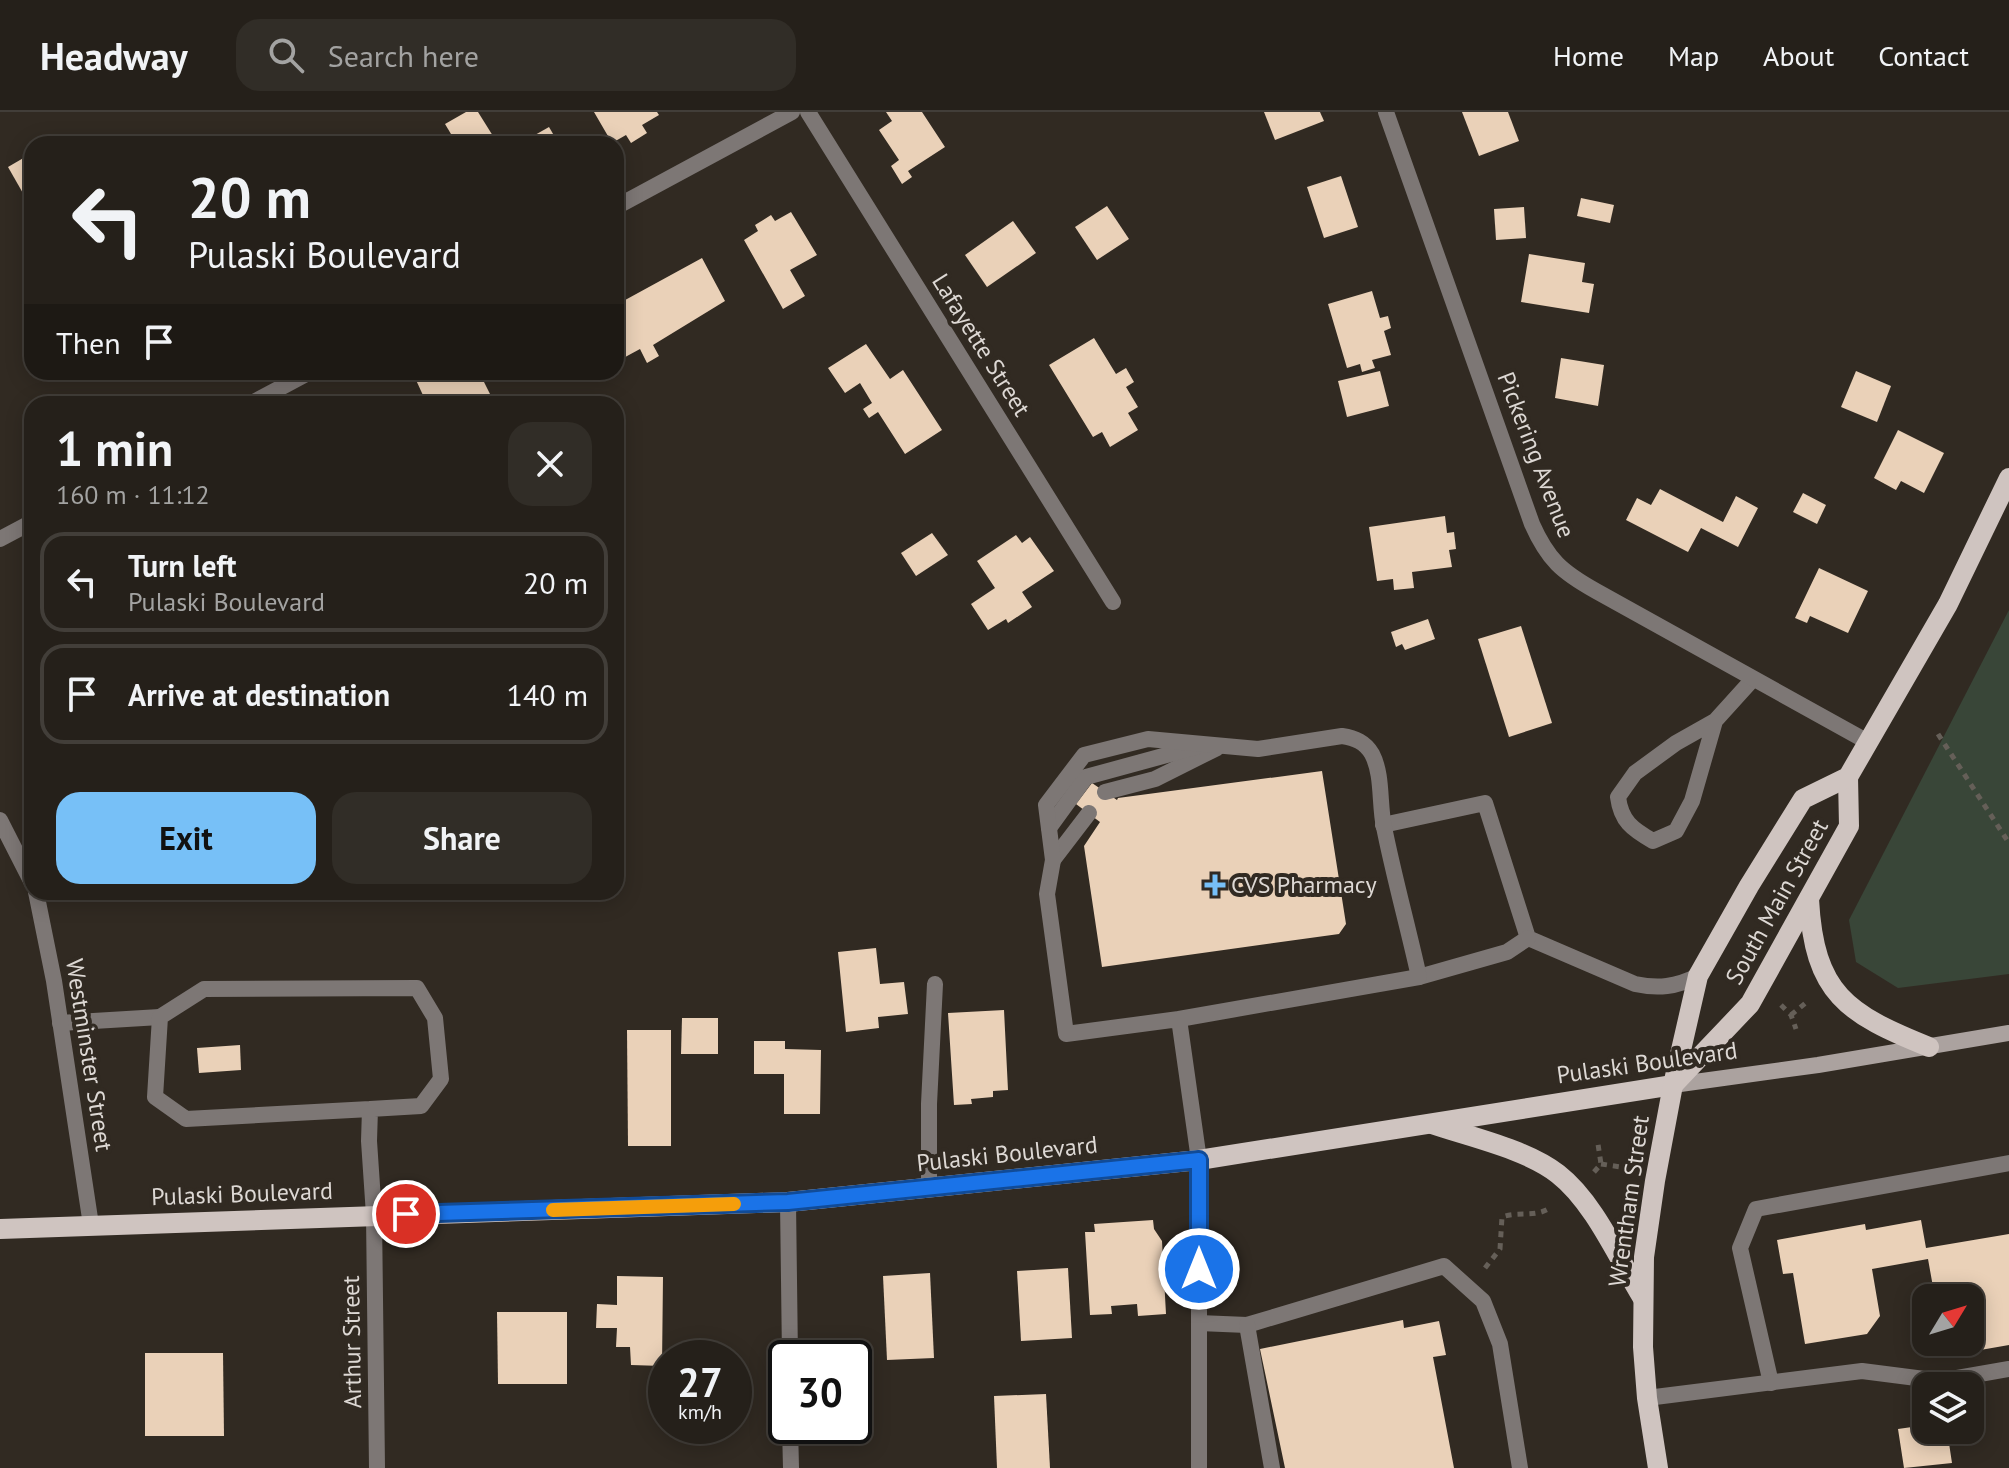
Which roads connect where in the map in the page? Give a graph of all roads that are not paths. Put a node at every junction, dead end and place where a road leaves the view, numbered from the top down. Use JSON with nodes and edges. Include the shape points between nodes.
{"nodes":[{"id":1,"x":792,"y":112,"type":"edge"},
{"id":2,"x":808,"y":112,"type":"edge"},
{"id":3,"x":1386,"y":112,"type":"edge"},
{"id":4,"x":624,"y":203,"type":"edge"},
{"id":5,"x":295,"y":380,"type":"edge"},
{"id":6,"x":265,"y":396,"type":"edge"},
{"id":7,"x":2009,"y":478,"type":"edge"},
{"id":8,"x":24,"y":526,"type":"edge"},
{"id":9,"x":0,"y":539,"type":"edge"},
{"id":10,"x":1113,"y":602,"type":"dead end"},
{"id":11,"x":1753,"y":679,"type":"junction"},
{"id":12,"x":1715,"y":721,"type":"junction"},
{"id":13,"x":1868,"y":742,"type":"junction"},
{"id":14,"x":1214,"y":745,"type":"junction"},
{"id":15,"x":1848,"y":777,"type":"junction"},
{"id":16,"x":1105,"y":792,"type":"dead end"},
{"id":17,"x":1089,"y":813,"type":"dead end"},
{"id":18,"x":0,"y":820,"type":"edge"},
{"id":19,"x":1383,"y":825,"type":"junction"},
{"id":20,"x":1053,"y":860,"type":"junction"},
{"id":21,"x":24,"y":867,"type":"edge"},
{"id":22,"x":1809,"y":899,"type":"junction"},
{"id":23,"x":37,"y":900,"type":"edge"},
{"id":24,"x":1528,"y":938,"type":"junction"},
{"id":25,"x":1698,"y":976,"type":"junction"},
{"id":26,"x":1419,"y":977,"type":"junction"},
{"id":27,"x":935,"y":984,"type":"dead end"},
{"id":28,"x":160,"y":1017,"type":"junction"},
{"id":29,"x":1179,"y":1019,"type":"junction"},
{"id":30,"x":60,"y":1023,"type":"junction"},
{"id":31,"x":2009,"y":1033,"type":"edge"},
{"id":32,"x":1929,"y":1047,"type":"junction"},
{"id":33,"x":1673,"y":1085,"type":"junction"},
{"id":34,"x":370,"y":1109,"type":"junction"},
{"id":35,"x":1428,"y":1123,"type":"junction"},
{"id":36,"x":1199,"y":1160,"type":"junction"},
{"id":37,"x":2009,"y":1163,"type":"edge"},
{"id":38,"x":929,"y":1188,"type":"junction"},
{"id":39,"x":788,"y":1202,"type":"junction"},
{"id":40,"x":374,"y":1215,"type":"junction"},
{"id":41,"x":91,"y":1225,"type":"junction"},
{"id":42,"x":0,"y":1229,"type":"edge"},
{"id":43,"x":1642,"y":1297,"type":"junction"},
{"id":44,"x":1199,"y":1323,"type":"junction"},
{"id":45,"x":1247,"y":1325,"type":"junction"},
{"id":46,"x":790,"y":1340,"type":"edge"},
{"id":47,"x":2009,"y":1369,"type":"edge"},
{"id":48,"x":1771,"y":1383,"type":"junction"},
{"id":49,"x":1647,"y":1398,"type":"junction"},
{"id":50,"x":790,"y":1444,"type":"edge"},
{"id":51,"x":377,"y":1468,"type":"edge"},
{"id":52,"x":791,"y":1468,"type":"edge"},
{"id":53,"x":1199,"y":1468,"type":"edge"},
{"id":54,"x":1272,"y":1468,"type":"edge"},
{"id":55,"x":1520,"y":1468,"type":"edge"},
{"id":56,"x":1658,"y":1468,"type":"edge"}],
"edges":[{"from":1,"to":4,"type":"street"},
{"from":2,"to":10,"type":"street","name":"Lafayette Street"},
{"from":3,"to":11,"type":"street","name":"Pickering Avenue","via":[[1542,546],[1555,565],[1575,579]]},
{"from":5,"to":6,"type":"street"},
{"from":7,"to":13,"type":"main road","via":[[1948,604]]},
{"from":8,"to":9,"type":"street"},
{"from":11,"to":12,"type":"street"},
{"from":11,"to":13,"type":"street","name":"Pickering Avenue"},
{"from":12,"to":12,"type":"street","via":[[1635,773],[1618,797],[1630,828],[1653,841],[1676,831],[1692,801]]},
{"from":13,"to":15,"type":"main road"},
{"from":14,"to":16,"type":"street","via":[[1155,779]]},
{"from":14,"to":19,"type":"street","via":[[1258,749],[1353,737],[1373,755]]},
{"from":14,"to":20,"type":"street","via":[[1148,739],[1084,755],[1046,805]]},
{"from":15,"to":22,"type":"main road","name":"South Main Street","via":[[1849,826]]},
{"from":15,"to":25,"type":"main road","name":"South Main Street","via":[[1803,799]]},
{"from":17,"to":20,"type":"street"},
{"from":18,"to":21,"type":"street"},
{"from":19,"to":24,"type":"street","via":[[1485,803]]},
{"from":19,"to":26,"type":"street"},
{"from":20,"to":29,"type":"street","via":[[1047,894],[1066,1034]]},
{"from":22,"to":32,"type":"main road","via":[[1817,958],[1839,996],[1868,1019]]},
{"from":22,"to":33,"type":"main road","name":"South Main Street","via":[[1750,1004]]},
{"from":23,"to":30,"type":"street","name":"Westminster Street"},
{"from":24,"to":25,"type":"street","via":[[1651,988]]},
{"from":24,"to":26,"type":"street","via":[[1507,952]]},
{"from":25,"to":33,"type":"main road","name":"South Main Street"},
{"from":26,"to":29,"type":"street"},
{"from":27,"to":38,"type":"street"},
{"from":28,"to":30,"type":"street"},
{"from":28,"to":34,"type":"street","via":[[155,1097],[186,1119]]},
{"from":28,"to":34,"type":"street","via":[[204,989],[417,988],[435,1018],[441,1079],[421,1106]]},
{"from":29,"to":36,"type":"street"},
{"from":30,"to":41,"type":"street","name":"Westminster Street"},
{"from":31,"to":32,"type":"main road","name":"Pulaski Boulevard"},
{"from":32,"to":33,"type":"main road","name":"Pulaski Boulevard"},
{"from":33,"to":35,"type":"main road","name":"Pulaski Boulevard"},
{"from":33,"to":43,"type":"main road","name":"Wrentham Street","via":[[1649,1217]]},
{"from":34,"to":40,"type":"street","name":"Arthur Street"},
{"from":35,"to":36,"type":"main road","name":"Pulaski Boulevard"},
{"from":35,"to":43,"type":"main road","via":[[1515,1152],[1559,1175],[1590,1210]]},
{"from":36,"to":38,"type":"main road","name":"Pulaski Boulevard"},
{"from":36,"to":44,"type":"street"},
{"from":37,"to":48,"type":"street","via":[[1756,1209],[1740,1248]]},
{"from":38,"to":39,"type":"main road","name":"Pulaski Boulevard"},
{"from":39,"to":40,"type":"main road","name":"Pulaski Boulevard"},
{"from":39,"to":46,"type":"street"},
{"from":40,"to":41,"type":"main road","name":"Pulaski Boulevard"},
{"from":40,"to":51,"type":"street","name":"Arthur Street"},
{"from":41,"to":42,"type":"main road","name":"Pulaski Boulevard"},
{"from":43,"to":49,"type":"main road","name":"Wrentham Street"},
{"from":44,"to":45,"type":"street"},
{"from":44,"to":53,"type":"street"},
{"from":45,"to":54,"type":"street"},
{"from":45,"to":55,"type":"street","via":[[1444,1266],[1483,1301],[1500,1344]]},
{"from":47,"to":48,"type":"street","via":[[1940,1381],[1862,1371]]},
{"from":48,"to":49,"type":"street"},
{"from":49,"to":56,"type":"main road","name":"Wrentham Street"},
{"from":50,"to":52,"type":"street"}]}
